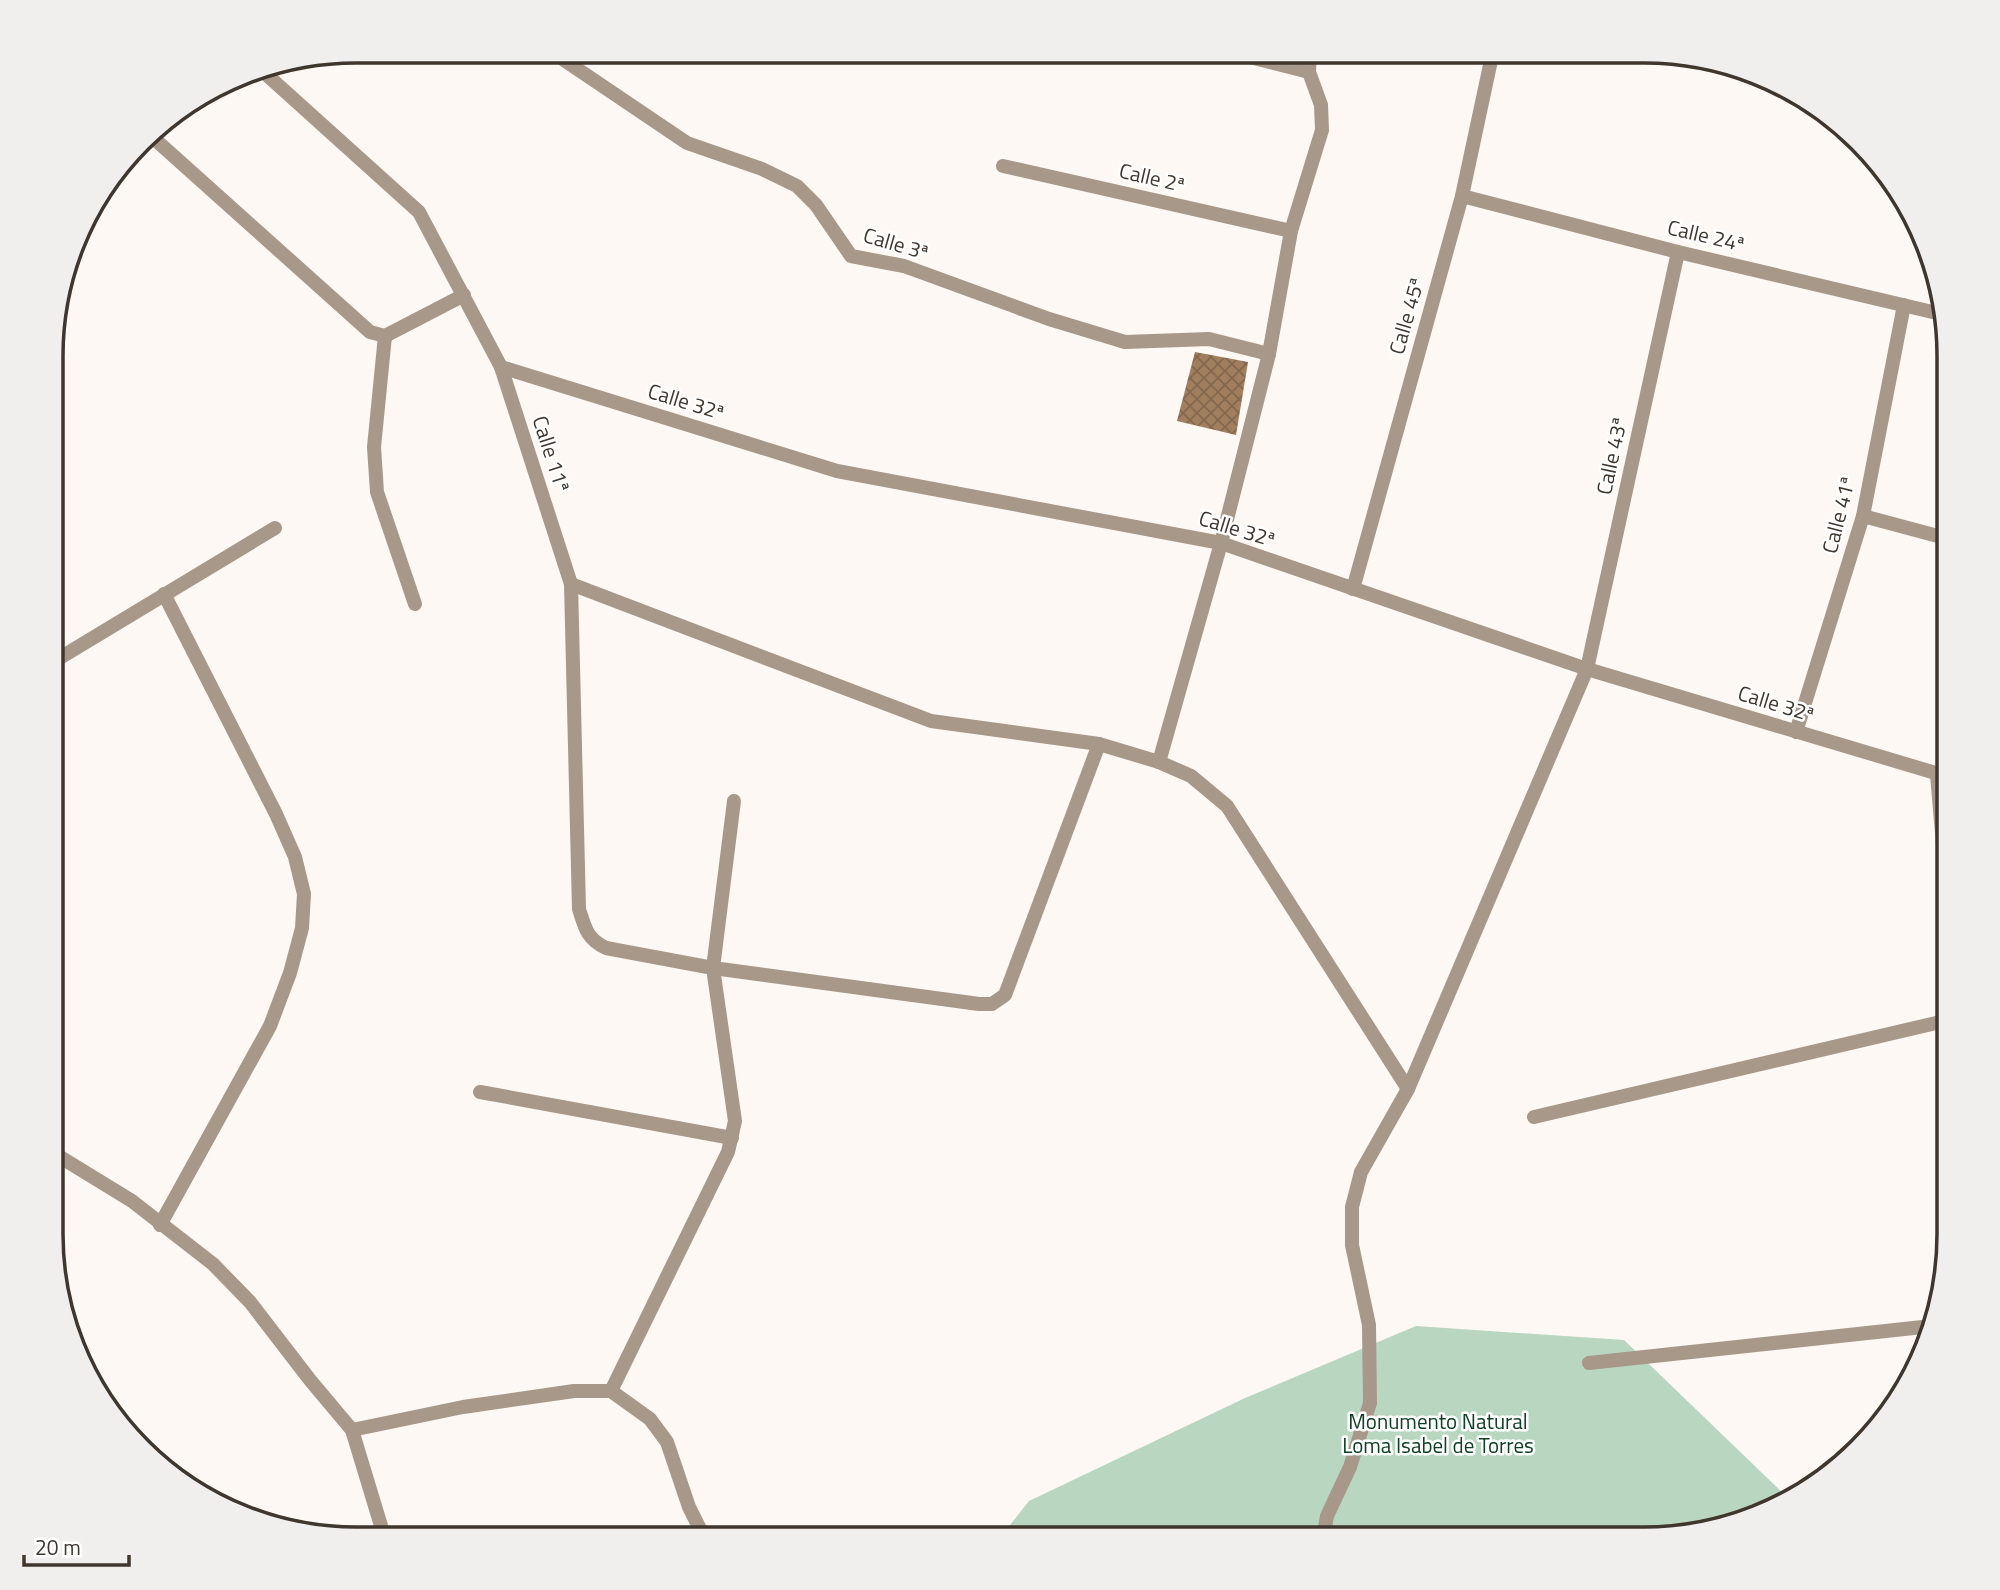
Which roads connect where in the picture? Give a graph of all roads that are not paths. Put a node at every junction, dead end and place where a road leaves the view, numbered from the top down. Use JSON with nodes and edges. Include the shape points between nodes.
{"nodes":[{"id":1,"x":568,"y":63,"type":"edge"},
{"id":2,"x":1273,"y":63,"type":"edge"},
{"id":3,"x":1309,"y":63,"type":"edge"},
{"id":4,"x":1490,"y":63,"type":"edge"},
{"id":5,"x":1309,"y":72,"type":"junction"},
{"id":6,"x":269,"y":77,"type":"edge"},
{"id":7,"x":157,"y":141,"type":"edge"},
{"id":8,"x":1003,"y":166,"type":"dead end"},
{"id":9,"x":1462,"y":196,"type":"junction"},
{"id":10,"x":1291,"y":231,"type":"junction"},
{"id":11,"x":1678,"y":252,"type":"junction"},
{"id":12,"x":464,"y":295,"type":"junction"},
{"id":13,"x":1904,"y":304,"type":"junction"},
{"id":14,"x":1933,"y":312,"type":"edge"},
{"id":15,"x":385,"y":336,"type":"junction"},
{"id":16,"x":1269,"y":354,"type":"junction"},
{"id":17,"x":501,"y":368,"type":"junction"},
{"id":18,"x":1863,"y":516,"type":"junction"},
{"id":19,"x":275,"y":528,"type":"dead end"},
{"id":20,"x":1937,"y":536,"type":"edge"},
{"id":21,"x":1221,"y":542,"type":"junction"},
{"id":22,"x":571,"y":583,"type":"junction"},
{"id":23,"x":1353,"y":589,"type":"junction"},
{"id":24,"x":164,"y":594,"type":"junction"},
{"id":25,"x":415,"y":604,"type":"dead end"},
{"id":26,"x":63,"y":656,"type":"edge"},
{"id":27,"x":1587,"y":669,"type":"junction"},
{"id":28,"x":1796,"y":732,"type":"junction"},
{"id":29,"x":1099,"y":744,"type":"junction"},
{"id":30,"x":1159,"y":762,"type":"junction"},
{"id":31,"x":1937,"y":774,"type":"edge"},
{"id":32,"x":734,"y":802,"type":"dead end"},
{"id":33,"x":713,"y":968,"type":"junction"},
{"id":34,"x":1937,"y":1023,"type":"edge"},
{"id":35,"x":1408,"y":1088,"type":"junction"},
{"id":36,"x":480,"y":1093,"type":"dead end"},
{"id":37,"x":1534,"y":1117,"type":"dead end"},
{"id":38,"x":732,"y":1138,"type":"junction"},
{"id":39,"x":63,"y":1159,"type":"edge"},
{"id":40,"x":160,"y":1225,"type":"junction"},
{"id":41,"x":1921,"y":1327,"type":"edge"},
{"id":42,"x":1589,"y":1363,"type":"dead end"},
{"id":43,"x":611,"y":1391,"type":"junction"},
{"id":44,"x":352,"y":1430,"type":"junction"},
{"id":45,"x":381,"y":1527,"type":"edge"},
{"id":46,"x":699,"y":1527,"type":"edge"},
{"id":47,"x":1325,"y":1527,"type":"edge"}],
"edges":[{"from":1,"to":16,"type":"street","name":"Calle 3ª","via":[[687,143],[797,186],[851,256],[904,266],[1125,342],[1209,339]]},
{"from":2,"to":5,"type":"street"},
{"from":3,"to":5,"type":"street"},
{"from":4,"to":9,"type":"street","name":"Calle 45ª"},
{"from":5,"to":10,"type":"street","via":[[1321,105],[1322,130]]},
{"from":6,"to":12,"type":"street","name":"Calle 11ª","via":[[419,212]]},
{"from":7,"to":15,"type":"street","via":[[370,332]]},
{"from":8,"to":10,"type":"street","name":"Calle 2ª"},
{"from":9,"to":11,"type":"street","name":"Calle 24ª"},
{"from":9,"to":23,"type":"street","name":"Calle 45ª"},
{"from":10,"to":16,"type":"street"},
{"from":11,"to":13,"type":"street","name":"Calle 24ª"},
{"from":11,"to":27,"type":"street","name":"Calle 43ª"},
{"from":12,"to":15,"type":"street"},
{"from":12,"to":17,"type":"street","name":"Calle 11ª"},
{"from":13,"to":14,"type":"street","name":"Calle 24ª"},
{"from":13,"to":18,"type":"street","name":"Calle 41ª"},
{"from":15,"to":25,"type":"street","via":[[374,447],[377,492]]},
{"from":16,"to":21,"type":"street"},
{"from":17,"to":21,"type":"street","name":"Calle 32ª","via":[[837,471]]},
{"from":17,"to":22,"type":"street","name":"Calle 11ª"},
{"from":18,"to":20,"type":"street"},
{"from":18,"to":28,"type":"street","name":"Calle 41ª"},
{"from":19,"to":24,"type":"street"},
{"from":21,"to":23,"type":"street","name":"Calle 32ª"},
{"from":21,"to":30,"type":"street"},
{"from":22,"to":29,"type":"street","via":[[931,722]]},
{"from":22,"to":33,"type":"street","name":"Calle 11ª","via":[[579,909],[585,928],[593,942],[606,948]]},
{"from":23,"to":27,"type":"street","name":"Calle 32ª"},
{"from":24,"to":26,"type":"street"},
{"from":24,"to":40,"type":"street","via":[[276,814],[295,857],[304,894],[299,939],[270,1026]]},
{"from":27,"to":28,"type":"street","name":"Calle 32ª"},
{"from":27,"to":35,"type":"street","name":"Calle 43ª"},
{"from":28,"to":31,"type":"street","name":"Calle 32ª"},
{"from":29,"to":30,"type":"street"},
{"from":29,"to":33,"type":"street","via":[[1005,995],[992,1004]]},
{"from":30,"to":35,"type":"street","via":[[1191,776],[1227,806]]},
{"from":32,"to":33,"type":"street"},
{"from":33,"to":38,"type":"street","via":[[735,1121]]},
{"from":34,"to":37,"type":"street"},
{"from":35,"to":47,"type":"street","name":"Calle 43ª","via":[[1361,1172],[1352,1207],[1352,1245],[1369,1325],[1370,1403]]},
{"from":36,"to":38,"type":"street"},
{"from":38,"to":43,"type":"street"},
{"from":39,"to":40,"type":"street","via":[[132,1201]]},
{"from":40,"to":44,"type":"street","via":[[213,1264],[250,1302]]},
{"from":41,"to":42,"type":"street"},
{"from":43,"to":44,"type":"street","via":[[574,1391],[463,1407]]},
{"from":43,"to":46,"type":"street","via":[[650,1419],[667,1442]]},
{"from":44,"to":45,"type":"street"}]}
